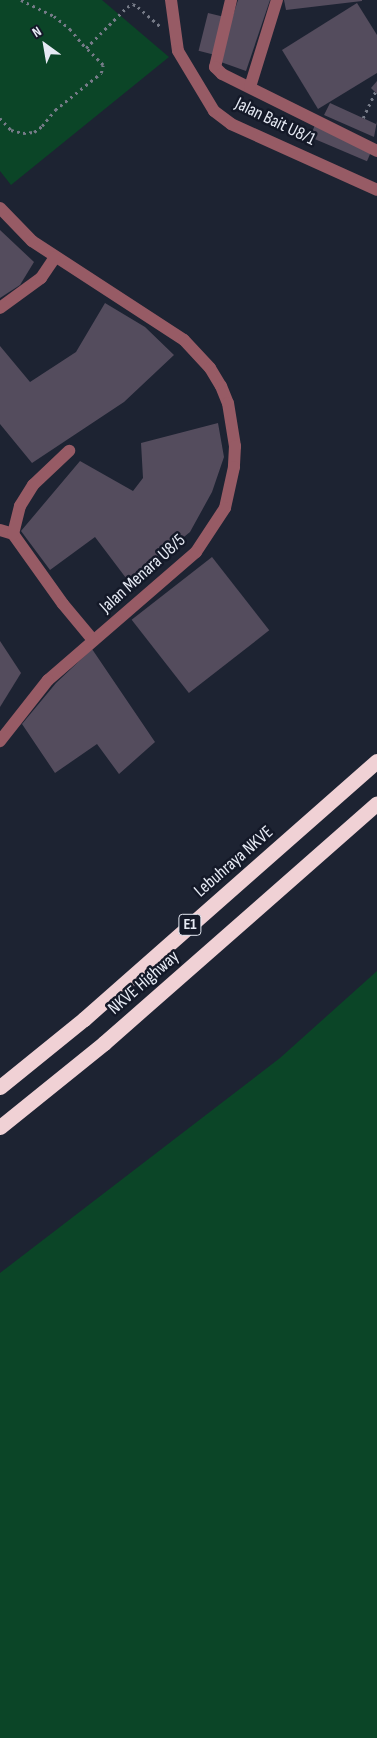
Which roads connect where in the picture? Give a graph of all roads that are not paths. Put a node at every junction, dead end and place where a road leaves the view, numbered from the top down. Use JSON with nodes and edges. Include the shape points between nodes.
{"nodes":[{"id":1,"x":170,"y":0,"type":"edge"},
{"id":2,"x":231,"y":0,"type":"edge"},
{"id":3,"x":277,"y":0,"type":"edge"},
{"id":4,"x":250,"y":87,"type":"junction"},
{"id":5,"x":377,"y":151,"type":"edge"},
{"id":6,"x":377,"y":190,"type":"edge"},
{"id":7,"x":0,"y":208,"type":"edge"},
{"id":8,"x":55,"y":257,"type":"junction"},
{"id":9,"x":0,"y":308,"type":"edge"},
{"id":10,"x":69,"y":451,"type":"dead end"},
{"id":11,"x":0,"y":530,"type":"edge"},
{"id":12,"x":13,"y":534,"type":"junction"},
{"id":13,"x":93,"y":640,"type":"junction"},
{"id":14,"x":0,"y":741,"type":"edge"},
{"id":15,"x":377,"y":761,"type":"edge"},
{"id":16,"x":377,"y":803,"type":"edge"},
{"id":17,"x":0,"y":1087,"type":"edge"},
{"id":18,"x":0,"y":1127,"type":"edge"}],
"edges":[{"from":1,"to":6,"type":"street","name":"Jalan Bait U8/1","via":[[174,37],[185,65],[207,101],[231,124]]},
{"from":2,"to":4,"type":"street","via":[[215,67]]},
{"from":3,"to":4,"type":"street"},
{"from":4,"to":5,"type":"street"},
{"from":7,"to":8,"type":"street","name":"Jalan Menara U8/5","via":[[32,242]]},
{"from":8,"to":9,"type":"street","via":[[41,278]]},
{"from":8,"to":13,"type":"street","name":"Jalan Menara U8/5","via":[[184,340],[210,368],[221,386],[233,427],[231,488],[216,526],[184,565]]},
{"from":10,"to":12,"type":"street","via":[[33,485],[20,506]]},
{"from":11,"to":12,"type":"street"},
{"from":12,"to":13,"type":"street","via":[[62,604]]},
{"from":13,"to":14,"type":"street","name":"Jalan Menara U8/5","via":[[48,680]]},
{"from":15,"to":17,"type":"highway","name":"Lebuhraya NKVE","number":"E1","via":[[84,1019]]},
{"from":16,"to":18,"type":"highway","name":"NKVE Highway","number":"E1","via":[[104,1043]]}]}
